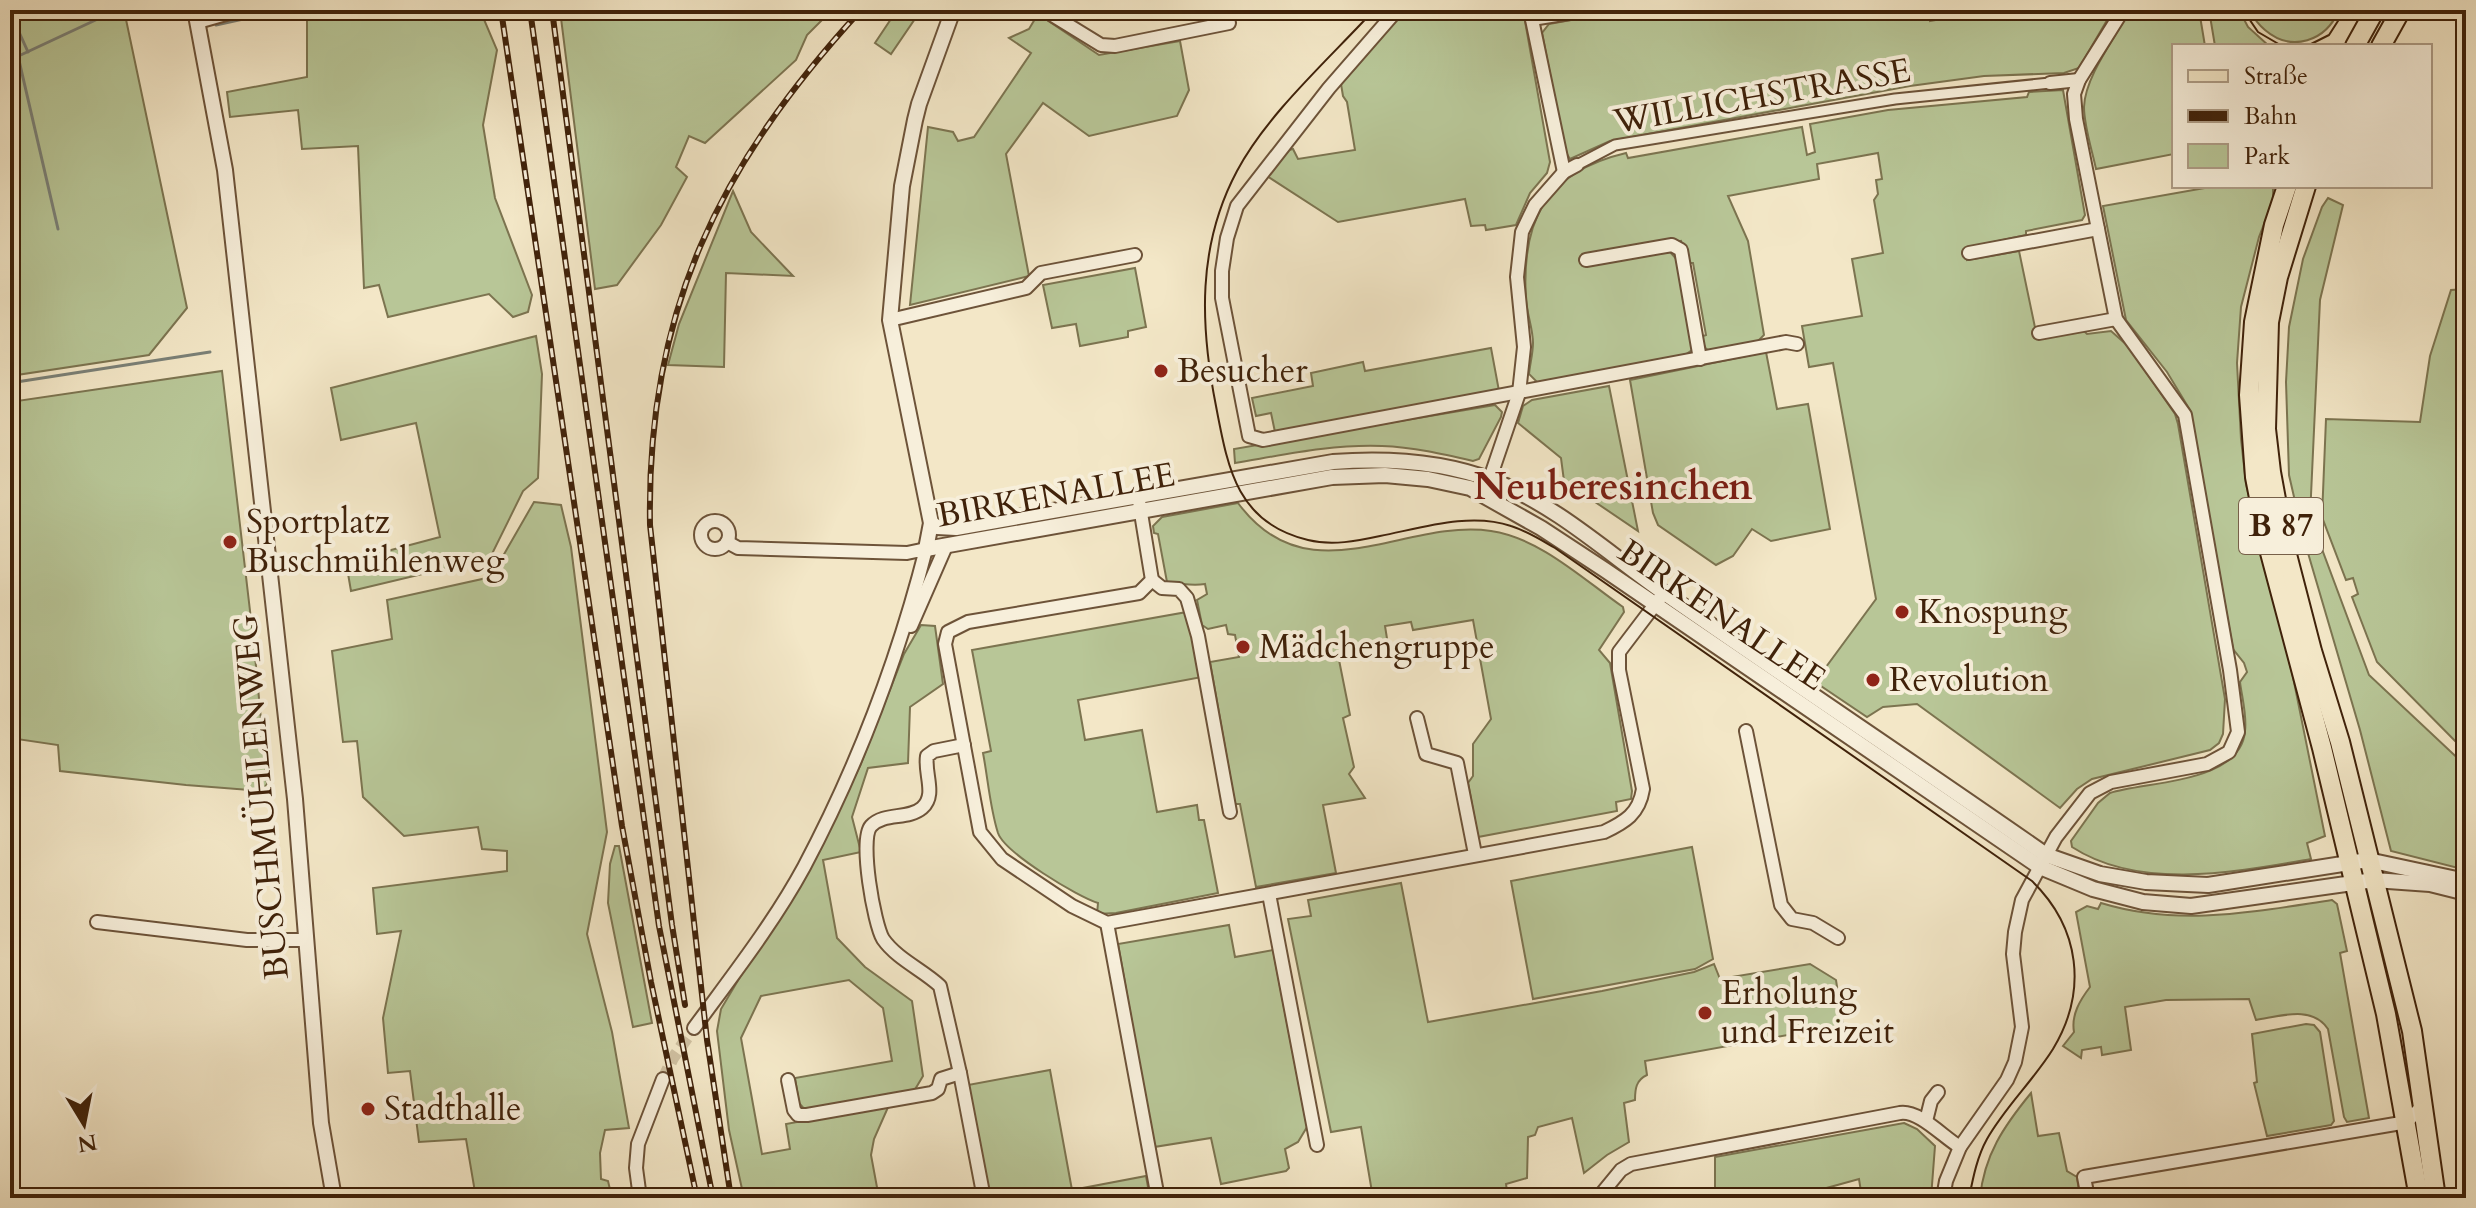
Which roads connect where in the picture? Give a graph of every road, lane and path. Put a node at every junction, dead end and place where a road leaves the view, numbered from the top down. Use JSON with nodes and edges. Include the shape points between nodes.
{"nodes":[{"id":1,"x":240,"y":10,"type":"edge"},
{"id":2,"x":953,"y":10,"type":"edge"},
{"id":3,"x":1044,"y":10,"type":"edge"},
{"id":4,"x":1397,"y":10,"type":"edge"},
{"id":5,"x":1588,"y":10,"type":"edge"},
{"id":6,"x":2123,"y":10,"type":"edge"},
{"id":7,"x":2375,"y":10,"type":"edge"},
{"id":8,"x":2401,"y":10,"type":"edge"},
{"id":9,"x":1531,"y":15,"type":"edge"},
{"id":10,"x":196,"y":16,"type":"edge"},
{"id":11,"x":1229,"y":23,"type":"dead end"},
{"id":12,"x":2356,"y":44,"type":"edge"},
{"id":13,"x":2382,"y":44,"type":"edge"},
{"id":14,"x":2079,"y":80,"type":"junction"},
{"id":15,"x":2050,"y":83,"type":"joint"},
{"id":16,"x":1577,"y":165,"type":"joint"},
{"id":17,"x":1564,"y":172,"type":"junction"},
{"id":18,"x":2286,"y":188,"type":"edge"},
{"id":19,"x":2305,"y":188,"type":"edge"},
{"id":20,"x":2098,"y":229,"type":"junction"},
{"id":21,"x":1969,"y":253,"type":"dead end"},
{"id":22,"x":1135,"y":255,"type":"dead end"},
{"id":23,"x":1586,"y":260,"type":"dead end"},
{"id":24,"x":2116,"y":319,"type":"junction"},
{"id":25,"x":890,"y":320,"type":"junction"},
{"id":26,"x":2039,"y":333,"type":"dead end"},
{"id":27,"x":1797,"y":344,"type":"dead end"},
{"id":28,"x":1700,"y":359,"type":"junction"},
{"id":29,"x":1519,"y":393,"type":"junction"},
{"id":30,"x":1490,"y":479,"type":"junction"},
{"id":31,"x":1138,"y":495,"type":"junction"},
{"id":32,"x":1484,"y":496,"type":"junction"},
{"id":33,"x":1141,"y":511,"type":"junction"},
{"id":34,"x":931,"y":523,"type":"junction"},
{"id":35,"x":727,"y":542,"type":"dead end"},
{"id":36,"x":946,"y":546,"type":"junction"},
{"id":37,"x":926,"y":549,"type":"junction"},
{"id":38,"x":1152,"y":580,"type":"junction"},
{"id":39,"x":1665,"y":593,"type":"junction"},
{"id":40,"x":1654,"y":605,"type":"junction"},
{"id":41,"x":884,"y":688,"type":"junction"},
{"id":42,"x":1417,"y":718,"type":"dead end"},
{"id":43,"x":1746,"y":731,"type":"dead end"},
{"id":44,"x":964,"y":745,"type":"junction"},
{"id":45,"x":1230,"y":812,"type":"dead end"},
{"id":46,"x":1475,"y":854,"type":"junction"},
{"id":47,"x":2368,"y":860,"type":"junction"},
{"id":48,"x":2043,"y":861,"type":"junction"},
{"id":49,"x":2348,"y":864,"type":"junction"},
{"id":50,"x":2374,"y":880,"type":"junction"},
{"id":51,"x":2466,"y":881,"type":"edge"},
{"id":52,"x":2354,"y":884,"type":"junction"},
{"id":53,"x":2466,"y":893,"type":"edge"},
{"id":54,"x":1269,"y":894,"type":"junction"},
{"id":55,"x":97,"y":922,"type":"dead end"},
{"id":56,"x":1107,"y":923,"type":"junction"},
{"id":57,"x":1838,"y":938,"type":"dead end"},
{"id":58,"x":305,"y":940,"type":"junction"},
{"id":59,"x":694,"y":1028,"type":"tunnel mouth"},
{"id":60,"x":960,"y":1073,"type":"junction"},
{"id":61,"x":663,"y":1079,"type":"tunnel mouth"},
{"id":62,"x":788,"y":1080,"type":"dead end"},
{"id":63,"x":1938,"y":1092,"type":"dead end"},
{"id":64,"x":2422,"y":1106,"type":"junction"},
{"id":65,"x":1926,"y":1121,"type":"junction"},
{"id":66,"x":2407,"y":1122,"type":"junction"},
{"id":67,"x":1317,"y":1145,"type":"dead end"},
{"id":68,"x":1960,"y":1147,"type":"junction"},
{"id":69,"x":334,"y":1198,"type":"edge"},
{"id":70,"x":640,"y":1198,"type":"edge"},
{"id":71,"x":986,"y":1198,"type":"edge"},
{"id":72,"x":1158,"y":1198,"type":"edge"},
{"id":73,"x":1598,"y":1198,"type":"edge"},
{"id":74,"x":1943,"y":1198,"type":"edge"},
{"id":75,"x":2088,"y":1198,"type":"edge"},
{"id":76,"x":2419,"y":1198,"type":"edge"},
{"id":77,"x":2436,"y":1198,"type":"edge"}],
"edges":[{"from":1,"to":10,"type":"street"},
{"from":2,"to":25,"type":"street","via":[[919,104],[910,146]]},
{"from":3,"to":11,"type":"street","via":[[1101,45],[1115,46]]},
{"from":4,"to":29,"type":"street","via":[[1245,194],[1233,217],[1222,298],[1246,430],[1263,440]]},
{"from":5,"to":9,"type":"street"},
{"from":6,"to":14,"type":"street"},
{"from":7,"to":12,"type":"main road"},
{"from":8,"to":13,"type":"main road"},
{"from":9,"to":17,"type":"street"},
{"from":10,"to":58,"type":"street","name":"BUSCHMÜHLENWEG","via":[[225,170],[295,799]]},
{"from":14,"to":15,"type":"street","name":"WILLICHSTRASSE"},
{"from":14,"to":20,"type":"street","via":[[2076,119]]},
{"from":15,"to":16,"type":"street","name":"WILLICHSTRASSE","via":[[1895,99],[1615,145]]},
{"from":16,"to":17,"type":"street","name":"WILLICHSTRASSE"},
{"from":17,"to":29,"type":"street","name":"WILLICHSTRASSE","via":[[1535,205],[1522,232],[1517,277],[1524,347]]},
{"from":18,"to":49,"type":"main road","number":"B 87","via":[[2254,322],[2251,437],[2269,549]]},
{"from":19,"to":47,"type":"main road","number":"B 87","via":[[2269,322],[2266,429],[2284,543]]},
{"from":20,"to":21,"type":"street"},
{"from":20,"to":24,"type":"street"},
{"from":22,"to":25,"type":"street","via":[[1041,273],[1026,288]]},
{"from":23,"to":28,"type":"street","via":[[1672,245],[1681,250]]},
{"from":24,"to":26,"type":"street"},
{"from":24,"to":48,"type":"street","via":[[2185,415],[2238,732],[2229,752],[2207,764],[2111,782],[2090,793]]},
{"from":25,"to":34,"type":"street"},
{"from":27,"to":28,"type":"street"},
{"from":28,"to":29,"type":"street"},
{"from":29,"to":30,"type":"street","name":"WILLICHSTRASSE"},
{"from":30,"to":31,"type":"street","name":"BIRKENALLEE","via":[[1380,459],[1318,464]]},
{"from":30,"to":32,"type":"street","name":"WILLICHSTRASSE"},
{"from":30,"to":39,"type":"street","name":"BIRKENALLEE","via":[[1546,507]]},
{"from":31,"to":33,"type":"street"},
{"from":31,"to":34,"type":"street","name":"BIRKENALLEE","via":[[956,528]]},
{"from":32,"to":33,"type":"street","name":"BIRKENALLEE","via":[[1428,479],[1332,477]]},
{"from":32,"to":40,"type":"street","name":"BIRKENALLEE"},
{"from":33,"to":36,"type":"street","name":"BIRKENALLEE"},
{"from":33,"to":38,"type":"street"},
{"from":34,"to":37,"type":"street","name":"BIRKENALLEE"},
{"from":35,"to":37,"type":"street","via":[[738,548],[907,553]]},
{"from":36,"to":37,"type":"street","name":"BIRKENALLEE"},
{"from":36,"to":41,"type":"street"},
{"from":37,"to":41,"type":"street"},
{"from":38,"to":44,"type":"street","via":[[1139,593],[968,622],[948,632],[945,644]]},
{"from":38,"to":45,"type":"street","via":[[1162,588],[1179,589],[1187,598]]},
{"from":39,"to":40,"type":"street"},
{"from":39,"to":48,"type":"street","name":"BIRKENALLEE"},
{"from":40,"to":46,"type":"street","via":[[1619,652],[1643,789],[1640,804],[1626,822],[1604,832]]},
{"from":40,"to":48,"type":"street","name":"BIRKENALLEE"},
{"from":41,"to":59,"type":"street","via":[[803,868]]},
{"from":42,"to":46,"type":"street","via":[[1426,754],[1457,763]]},
{"from":43,"to":57,"type":"street","via":[[1781,905],[1792,919],[1813,923]]},
{"from":44,"to":56,"type":"street","via":[[980,832],[987,841],[1002,859]]},
{"from":44,"to":60,"type":"street","via":[[927,756],[927,804],[917,813],[883,818],[870,827],[866,839],[882,938],[940,986]]},
{"from":46,"to":54,"type":"street"},
{"from":47,"to":49,"type":"street","name":"BIRKENALLEE"},
{"from":47,"to":50,"type":"main road","number":"B 87"},
{"from":47,"to":51,"type":"street"},
{"from":48,"to":49,"type":"street","name":"BIRKENALLEE","via":[[2146,882],[2208,885]]},
{"from":48,"to":52,"type":"street","name":"BIRKENALLEE","via":[[2093,889],[2143,902],[2191,906]]},
{"from":48,"to":68,"type":"street","via":[[2022,900],[2015,932],[2022,1027],[2017,1054],[2007,1080]]},
{"from":49,"to":52,"type":"main road","number":"B 87"},
{"from":50,"to":52,"type":"street","name":"BIRKENALLEE"},
{"from":50,"to":53,"type":"street","name":"BIRKENALLEE"},
{"from":50,"to":64,"type":"main road","number":"B 87","via":[[2412,1031]]},
{"from":52,"to":66,"type":"main road","number":"B 87"},
{"from":54,"to":56,"type":"street"},
{"from":54,"to":67,"type":"street"},
{"from":55,"to":58,"type":"street","via":[[247,940]]},
{"from":56,"to":72,"type":"street"},
{"from":58,"to":69,"type":"street","name":"BUSCHMÜHLENWEG","via":[[321,1123]]},
{"from":60,"to":62,"type":"street","via":[[941,1079],[932,1093],[807,1115],[794,1110]]},
{"from":60,"to":71,"type":"street"},
{"from":61,"to":70,"type":"street","via":[[638,1144]]},
{"from":63,"to":65,"type":"street"},
{"from":64,"to":66,"type":"street"},
{"from":64,"to":77,"type":"main road","number":"B 87"},
{"from":65,"to":68,"type":"street"},
{"from":65,"to":73,"type":"street","via":[[1909,1112],[1631,1164]]},
{"from":66,"to":75,"type":"street","via":[[2084,1177]]},
{"from":66,"to":76,"type":"main road","number":"B 87"},
{"from":68,"to":74,"type":"street"}]}
